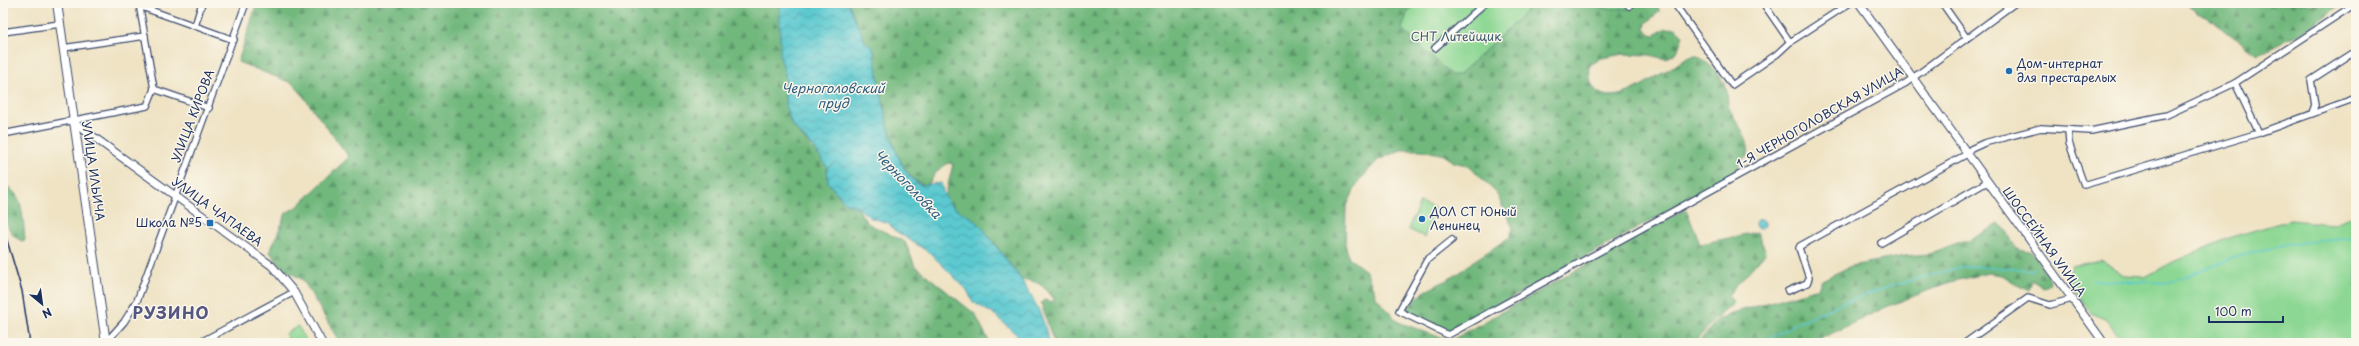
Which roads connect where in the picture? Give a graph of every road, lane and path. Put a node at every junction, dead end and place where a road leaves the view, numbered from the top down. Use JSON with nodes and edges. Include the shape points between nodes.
{"nodes":[{"id":1,"x":57,"y":3,"type":"edge"},
{"id":2,"x":202,"y":3,"type":"edge"},
{"id":3,"x":246,"y":3,"type":"edge"},
{"id":4,"x":1485,"y":3,"type":"edge"},
{"id":5,"x":1674,"y":3,"type":"edge"},
{"id":6,"x":1763,"y":3,"type":"edge"},
{"id":7,"x":1850,"y":3,"type":"edge"},
{"id":8,"x":1859,"y":3,"type":"edge"},
{"id":9,"x":1942,"y":3,"type":"edge"},
{"id":10,"x":2015,"y":3,"type":"edge"},
{"id":11,"x":139,"y":4,"type":"edge"},
{"id":12,"x":2006,"y":6,"type":"edge"},
{"id":13,"x":2356,"y":7,"type":"edge"},
{"id":14,"x":60,"y":24,"type":"junction"},
{"id":15,"x":195,"y":26,"type":"junction"},
{"id":16,"x":3,"y":32,"type":"edge"},
{"id":17,"x":145,"y":36,"type":"junction"},
{"id":18,"x":1966,"y":37,"type":"junction"},
{"id":19,"x":234,"y":40,"type":"junction"},
{"id":20,"x":1790,"y":42,"type":"junction"},
{"id":21,"x":63,"y":48,"type":"junction"},
{"id":22,"x":1436,"y":48,"type":"dead end"},
{"id":23,"x":2356,"y":51,"type":"edge"},
{"id":24,"x":1914,"y":78,"type":"junction"},
{"id":25,"x":2235,"y":83,"type":"junction"},
{"id":26,"x":154,"y":89,"type":"junction"},
{"id":27,"x":2356,"y":98,"type":"edge"},
{"id":28,"x":209,"y":108,"type":"junction"},
{"id":29,"x":2312,"y":113,"type":"junction"},
{"id":30,"x":73,"y":122,"type":"junction"},
{"id":31,"x":2068,"y":130,"type":"junction"},
{"id":32,"x":2259,"y":133,"type":"junction"},
{"id":33,"x":3,"y":134,"type":"edge"},
{"id":34,"x":1967,"y":154,"type":"junction"},
{"id":35,"x":1766,"y":162,"type":"junction"},
{"id":36,"x":1769,"y":169,"type":"dead end"},
{"id":37,"x":1987,"y":182,"type":"junction"},
{"id":38,"x":175,"y":195,"type":"junction"},
{"id":39,"x":1452,"y":240,"type":"dead end"},
{"id":40,"x":1882,"y":243,"type":"dead end"},
{"id":41,"x":1788,"y":291,"type":"dead end"},
{"id":42,"x":294,"y":292,"type":"junction"},
{"id":43,"x":2072,"y":299,"type":"junction"},
{"id":44,"x":105,"y":343,"type":"edge"},
{"id":45,"x":199,"y":343,"type":"edge"},
{"id":46,"x":322,"y":343,"type":"edge"},
{"id":47,"x":1965,"y":343,"type":"edge"},
{"id":48,"x":2104,"y":343,"type":"edge"}],
"edges":[{"from":1,"to":14,"type":"main road","name":"УЛИЦА ИЛЬИЧА"},
{"from":2,"to":15,"type":"street"},
{"from":3,"to":19,"type":"street","name":"УЛИЦА КИРОВА"},
{"from":4,"to":22,"type":"street"},
{"from":5,"to":20,"type":"street","via":[[1732,85]]},
{"from":6,"to":20,"type":"street"},
{"from":7,"to":20,"type":"street"},
{"from":8,"to":24,"type":"street","name":"ШОССЕЙНАЯ УЛИЦА"},
{"from":9,"to":18,"type":"street"},
{"from":10,"to":12,"type":"street","name":"1-Я ЧЕРНОГОЛОВСКАЯ УЛИЦА"},
{"from":11,"to":15,"type":"street"},
{"from":11,"to":17,"type":"street"},
{"from":12,"to":18,"type":"street","name":"1-Я ЧЕРНОГОЛОВСКАЯ УЛИЦА"},
{"from":13,"to":25,"type":"street","via":[[2355,4],[2348,8]]},
{"from":14,"to":16,"type":"street"},
{"from":14,"to":21,"type":"main road","name":"УЛИЦА ИЛЬИЧА"},
{"from":15,"to":19,"type":"street"},
{"from":17,"to":21,"type":"street"},
{"from":17,"to":26,"type":"street"},
{"from":18,"to":24,"type":"street","name":"1-Я ЧЕРНОГОЛОВСКАЯ УЛИЦА"},
{"from":19,"to":28,"type":"street","name":"УЛИЦА КИРОВА"},
{"from":21,"to":30,"type":"main road","name":"УЛИЦА ИЛЬИЧА"},
{"from":23,"to":29,"type":"street","via":[[2311,80],[2316,105]]},
{"from":24,"to":34,"type":"street","name":"ШОССЕЙНАЯ УЛИЦА"},
{"from":24,"to":35,"type":"street","name":"1-Я ЧЕРНОГОЛОВСКАЯ УЛИЦА"},
{"from":25,"to":31,"type":"street","via":[[2167,115],[2091,131]]},
{"from":25,"to":32,"type":"street"},
{"from":26,"to":28,"type":"street"},
{"from":26,"to":30,"type":"street","via":[[147,106]]},
{"from":27,"to":29,"type":"street"},
{"from":28,"to":38,"type":"street","name":"УЛИЦА КИРОВА"},
{"from":29,"to":32,"type":"street"},
{"from":30,"to":33,"type":"street"},
{"from":30,"to":38,"type":"street","name":"УЛИЦА ЧАПАЕВА"},
{"from":30,"to":44,"type":"main road","name":"УЛИЦА ИЛЬИЧА"},
{"from":31,"to":32,"type":"street","via":[[2084,185]]},
{"from":31,"to":34,"type":"street","via":[[2042,128],[1984,143],[1971,149]]},
{"from":34,"to":37,"type":"street","name":"ШОССЕЙНАЯ УЛИЦА"},
{"from":34,"to":41,"type":"street","via":[[1800,246],[1809,278],[1807,283]]},
{"from":35,"to":36,"type":"street"},
{"from":35,"to":39,"type":"street","name":"1-Я ЧЕРНОГОЛОВСКАЯ УЛИЦА","via":[[1448,336],[1399,311],[1427,260]]},
{"from":37,"to":40,"type":"street"},
{"from":37,"to":43,"type":"street","name":"ШОССЕЙНАЯ УЛИЦА"},
{"from":38,"to":42,"type":"street","name":"УЛИЦА ЧАПАЕВА","via":[[272,266]]},
{"from":38,"to":44,"type":"street","name":"УЛИЦА КИРОВА","via":[[137,301],[124,322]]},
{"from":42,"to":45,"type":"street"},
{"from":42,"to":46,"type":"street","name":"УЛИЦА ЧАПАЕВА"},
{"from":43,"to":47,"type":"street","via":[[2050,305],[2028,298]]},
{"from":43,"to":48,"type":"street","name":"ШОССЕЙНАЯ УЛИЦА"}]}
